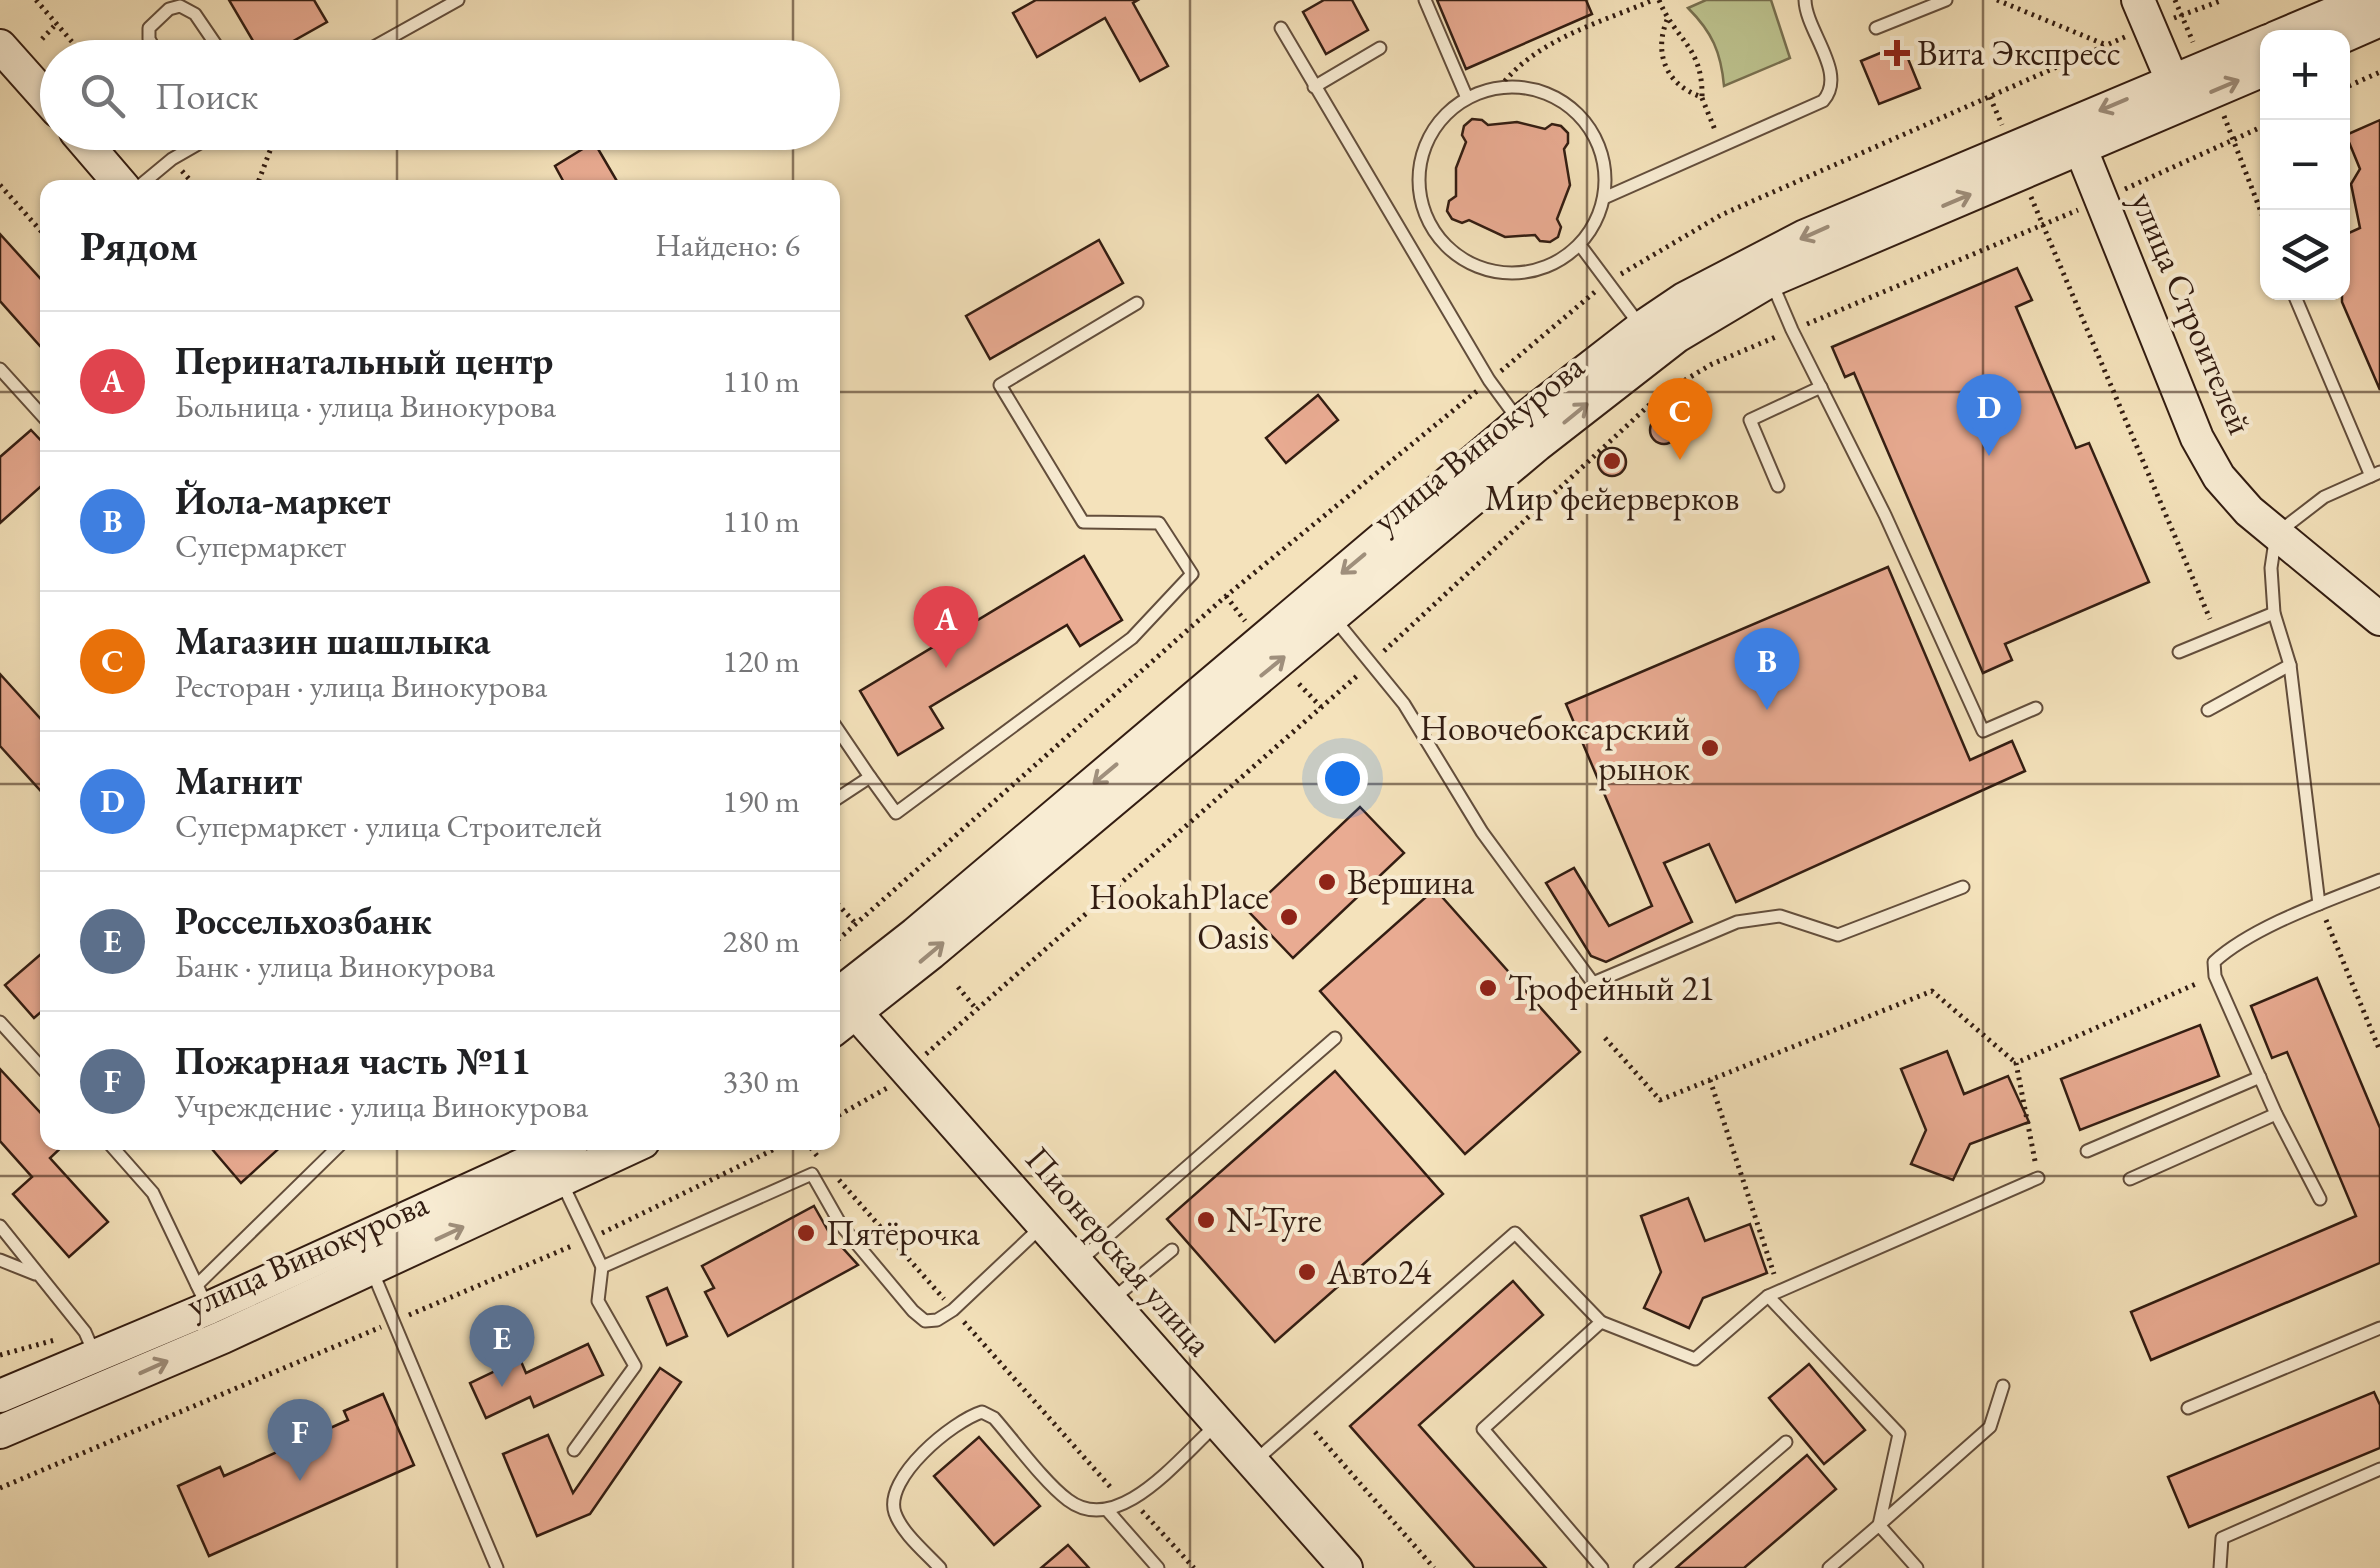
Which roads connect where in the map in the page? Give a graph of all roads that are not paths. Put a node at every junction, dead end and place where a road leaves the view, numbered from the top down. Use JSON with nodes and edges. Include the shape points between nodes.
{"nodes":[{"id":1,"x":458,"y":0,"type":"edge"},
{"id":2,"x":1425,"y":0,"type":"edge"},
{"id":3,"x":1804,"y":0,"type":"edge"},
{"id":4,"x":1946,"y":0,"type":"edge"},
{"id":5,"x":2138,"y":0,"type":"edge"},
{"id":6,"x":2365,"y":0,"type":"edge"},
{"id":7,"x":1927,"y":4,"type":"edge"},
{"id":8,"x":2380,"y":20,"type":"edge"},
{"id":9,"x":1281,"y":28,"type":"dead end"},
{"id":10,"x":1876,"y":28,"type":"dead end"},
{"id":11,"x":2294,"y":30,"type":"edge"},
{"id":12,"x":2350,"y":33,"type":"edge"},
{"id":13,"x":149,"y":40,"type":"edge"},
{"id":14,"x":213,"y":40,"type":"edge"},
{"id":15,"x":386,"y":40,"type":"edge"},
{"id":16,"x":2260,"y":45,"type":"edge"},
{"id":17,"x":0,"y":46,"type":"edge"},
{"id":18,"x":1380,"y":48,"type":"dead end"},
{"id":19,"x":2260,"y":70,"type":"edge"},
{"id":20,"x":1314,"y":87,"type":"junction"},
{"id":21,"x":40,"y":92,"type":"edge"},
{"id":22,"x":2177,"y":92,"type":"junction"},
{"id":23,"x":1467,"y":98,"type":"junction"},
{"id":24,"x":2076,"y":135,"type":"junction"},
{"id":25,"x":91,"y":150,"type":"edge"},
{"id":26,"x":189,"y":150,"type":"edge"},
{"id":27,"x":117,"y":180,"type":"edge"},
{"id":28,"x":147,"y":180,"type":"edge"},
{"id":29,"x":1604,"y":198,"type":"junction"},
{"id":30,"x":1580,"y":245,"type":"junction"},
{"id":31,"x":1771,"y":280,"type":"junction"},
{"id":32,"x":2297,"y":300,"type":"edge"},
{"id":33,"x":1137,"y":303,"type":"dead end"},
{"id":34,"x":1641,"y":328,"type":"junction"},
{"id":35,"x":0,"y":369,"type":"edge"},
{"id":36,"x":1821,"y":387,"type":"junction"},
{"id":37,"x":40,"y":413,"type":"edge"},
{"id":38,"x":1529,"y":434,"type":"junction"},
{"id":39,"x":2375,"y":474,"type":"edge"},
{"id":40,"x":1778,"y":486,"type":"dead end"},
{"id":41,"x":2276,"y":534,"type":"junction"},
{"id":42,"x":1323,"y":606,"type":"junction"},
{"id":43,"x":2274,"y":613,"type":"junction"},
{"id":44,"x":2380,"y":619,"type":"edge"},
{"id":45,"x":2179,"y":652,"type":"dead end"},
{"id":46,"x":2290,"y":664,"type":"junction"},
{"id":47,"x":2036,"y":708,"type":"dead end"},
{"id":48,"x":2208,"y":710,"type":"dead end"},
{"id":49,"x":840,"y":733,"type":"edge"},
{"id":50,"x":870,"y":777,"type":"junction"},
{"id":51,"x":840,"y":797,"type":"edge"},
{"id":52,"x":2380,"y":880,"type":"edge"},
{"id":53,"x":1963,"y":886,"type":"dead end"},
{"id":54,"x":2319,"y":904,"type":"junction"},
{"id":55,"x":840,"y":1004,"type":"edge"},
{"id":56,"x":840,"y":1006,"type":"edge"},
{"id":57,"x":0,"y":1022,"type":"edge"},
{"id":58,"x":1335,"y":1038,"type":"dead end"},
{"id":59,"x":40,"y":1066,"type":"edge"},
{"id":60,"x":2260,"y":1077,"type":"junction"},
{"id":61,"x":2276,"y":1114,"type":"junction"},
{"id":62,"x":115,"y":1150,"type":"edge"},
{"id":63,"x":337,"y":1150,"type":"edge"},
{"id":64,"x":556,"y":1150,"type":"edge"},
{"id":65,"x":627,"y":1150,"type":"edge"},
{"id":66,"x":2087,"y":1151,"type":"dead end"},
{"id":67,"x":2038,"y":1178,"type":"road end"},
{"id":68,"x":2130,"y":1179,"type":"dead end"},
{"id":69,"x":561,"y":1182,"type":"junction"},
{"id":70,"x":2320,"y":1199,"type":"dead end"},
{"id":71,"x":1043,"y":1225,"type":"junction"},
{"id":72,"x":0,"y":1226,"type":"edge"},
{"id":73,"x":1172,"y":1250,"type":"dead end"},
{"id":74,"x":0,"y":1260,"type":"edge"},
{"id":75,"x":1077,"y":1263,"type":"junction"},
{"id":76,"x":602,"y":1267,"type":"junction"},
{"id":77,"x":371,"y":1269,"type":"junction"},
{"id":78,"x":39,"y":1276,"type":"junction"},
{"id":79,"x":1774,"y":1293,"type":"junction"},
{"id":80,"x":1110,"y":1301,"type":"junction"},
{"id":81,"x":210,"y":1310,"type":"junction"},
{"id":82,"x":1601,"y":1322,"type":"junction"},
{"id":83,"x":2377,"y":1329,"type":"edge"},
{"id":84,"x":2380,"y":1343,"type":"edge"},
{"id":85,"x":103,"y":1371,"type":"junction"},
{"id":86,"x":2003,"y":1386,"type":"dead end"},
{"id":87,"x":0,"y":1396,"type":"edge"},
{"id":88,"x":2188,"y":1408,"type":"dead end"},
{"id":89,"x":1218,"y":1423,"type":"junction"},
{"id":90,"x":0,"y":1432,"type":"edge"},
{"id":91,"x":1786,"y":1442,"type":"dead end"},
{"id":92,"x":574,"y":1450,"type":"dead end"},
{"id":93,"x":1253,"y":1462,"type":"junction"},
{"id":94,"x":2380,"y":1469,"type":"edge"},
{"id":95,"x":1108,"y":1511,"type":"junction"},
{"id":96,"x":1878,"y":1525,"type":"junction"},
{"id":97,"x":497,"y":1568,"type":"edge"},
{"id":98,"x":940,"y":1568,"type":"edge"},
{"id":99,"x":1158,"y":1568,"type":"edge"},
{"id":100,"x":1346,"y":1568,"type":"edge"},
{"id":101,"x":1602,"y":1568,"type":"edge"},
{"id":102,"x":1640,"y":1568,"type":"edge"},
{"id":103,"x":1830,"y":1568,"type":"edge"},
{"id":104,"x":1917,"y":1568,"type":"edge"},
{"id":105,"x":2220,"y":1568,"type":"edge"}],
"edges":[{"from":1,"to":15,"type":"lane"},
{"from":2,"to":23,"type":"lane"},
{"from":3,"to":29,"type":"lane","via":[[1831,74],[1828,95],[1814,107]]},
{"from":4,"to":7,"type":"lane"},
{"from":5,"to":22,"type":"main road"},
{"from":6,"to":11,"type":"main road"},
{"from":7,"to":10,"type":"lane"},
{"from":8,"to":12,"type":"main road"},
{"from":9,"to":20,"type":"lane"},
{"from":13,"to":14,"type":"lane","via":[[149,28],[180,6],[195,14]]},
{"from":16,"to":22,"type":"main road","name":"улица Винокурова"},
{"from":17,"to":21,"type":"main road"},
{"from":18,"to":20,"type":"lane"},
{"from":22,"to":19,"type":"main road","name":"улица Винокурова","one_way":true},
{"from":20,"to":38,"type":"lane","via":[[1489,380]]},
{"from":22,"to":24,"type":"main road","name":"улица Винокурова"},
{"from":23,"to":29,"type":"lane","via":[[1500,87],[1536,89],[1581,116],[1600,146]]},
{"from":23,"to":30,"type":"lane","via":[[1438,123],[1422,157],[1424,212],[1444,244],[1475,266],[1512,274],[1549,266]]},
{"from":31,"to":24,"type":"main road","name":"улица Винокурова","one_way":true},
{"from":24,"to":34,"type":"main road","name":"улица Винокурова","one_way":true,"via":[[1788,244]]},
{"from":24,"to":41,"type":"main road","name":"улица Строителей","via":[[2197,438],[2220,477]]},
{"from":25,"to":27,"type":"main road"},
{"from":26,"to":28,"type":"lane"},
{"from":29,"to":30,"type":"lane"},
{"from":30,"to":34,"type":"lane"},
{"from":31,"to":36,"type":"lane"},
{"from":38,"to":31,"type":"main road","name":"улица Винокурова","one_way":true},
{"from":32,"to":39,"type":"lane"},
{"from":33,"to":50,"type":"lane","via":[[1000,385],[1083,522],[1159,523],[1192,574],[1132,638],[896,813]]},
{"from":34,"to":38,"type":"main road","name":"улица Винокурова"},
{"from":35,"to":37,"type":"lane"},
{"from":36,"to":40,"type":"lane","via":[[1750,420]]},
{"from":36,"to":47,"type":"lane","via":[[1982,731]]},
{"from":38,"to":42,"type":"main road","name":"улица Винокурова"},
{"from":39,"to":41,"type":"lane","via":[[2324,497]]},
{"from":41,"to":43,"type":"lane"},
{"from":41,"to":44,"type":"main road","name":"улица Строителей"},
{"from":42,"to":53,"type":"lane","via":[[1372,662],[1435,750],[1482,832],[1593,983],[1737,922],[1780,916],[1838,935]]},
{"from":42,"to":55,"type":"main road","name":"улица Винокурова"},
{"from":43,"to":45,"type":"lane"},
{"from":43,"to":46,"type":"lane"},
{"from":46,"to":48,"type":"lane"},
{"from":46,"to":54,"type":"lane"},
{"from":49,"to":50,"type":"lane"},
{"from":50,"to":51,"type":"lane"},
{"from":52,"to":54,"type":"lane"},
{"from":54,"to":60,"type":"lane","via":[[2214,962],[2214,976]]},
{"from":56,"to":71,"type":"main road","name":"Пионерская улица"},
{"from":57,"to":59,"type":"lane"},
{"from":58,"to":75,"type":"lane"},
{"from":60,"to":61,"type":"lane"},
{"from":60,"to":66,"type":"lane"},
{"from":61,"to":68,"type":"lane"},
{"from":61,"to":70,"type":"lane"},
{"from":62,"to":81,"type":"lane","via":[[153,1193]]},
{"from":63,"to":81,"type":"lane"},
{"from":64,"to":81,"type":"main road","name":"улица Винокурова"},
{"from":65,"to":69,"type":"main road","name":"улица Винокурова"},
{"from":67,"to":79,"type":"lane"},
{"from":69,"to":76,"type":"lane"},
{"from":77,"to":69,"type":"main road","name":"улица Винокурова","one_way":true},
{"from":71,"to":75,"type":"main road","name":"Пионерская улица"},
{"from":71,"to":76,"type":"lane","via":[[937,1320],[925,1321],[913,1311],[840,1225],[812,1174]]},
{"from":72,"to":78,"type":"lane"},
{"from":73,"to":80,"type":"lane"},
{"from":74,"to":78,"type":"lane"},
{"from":75,"to":80,"type":"main road","name":"Пионерская улица"},
{"from":76,"to":92,"type":"lane","via":[[598,1301],[634,1366]]},
{"from":77,"to":81,"type":"main road","name":"улица Винокурова"},
{"from":77,"to":97,"type":"lane"},
{"from":78,"to":85,"type":"lane","via":[[85,1332]]},
{"from":79,"to":82,"type":"lane","via":[[1694,1359]]},
{"from":79,"to":96,"type":"lane","via":[[1899,1434]]},
{"from":80,"to":89,"type":"main road","name":"Пионерская улица"},
{"from":81,"to":85,"type":"main road","name":"улица Винокурова"},
{"from":82,"to":93,"type":"lane","via":[[1514,1233]]},
{"from":82,"to":101,"type":"lane","via":[[1483,1429]]},
{"from":83,"to":84,"type":"lane"},
{"from":83,"to":88,"type":"lane"},
{"from":85,"to":87,"type":"main road","name":"улица Винокурова"},
{"from":85,"to":90,"type":"main road","name":"улица Винокурова"},
{"from":86,"to":96,"type":"lane","via":[[1990,1427]]},
{"from":89,"to":93,"type":"main road","name":"Пионерская улица"},
{"from":89,"to":95,"type":"lane","via":[[1131,1502]]},
{"from":91,"to":102,"type":"lane"},
{"from":93,"to":100,"type":"main road","name":"Пионерская улица"},
{"from":94,"to":105,"type":"lane","via":[[2222,1538]]},
{"from":95,"to":98,"type":"lane","via":[[1066,1499],[994,1418],[982,1412],[964,1418],[898,1480],[893,1498],[895,1514]]},
{"from":95,"to":99,"type":"lane"},
{"from":96,"to":103,"type":"lane"},
{"from":96,"to":104,"type":"lane"}]}
